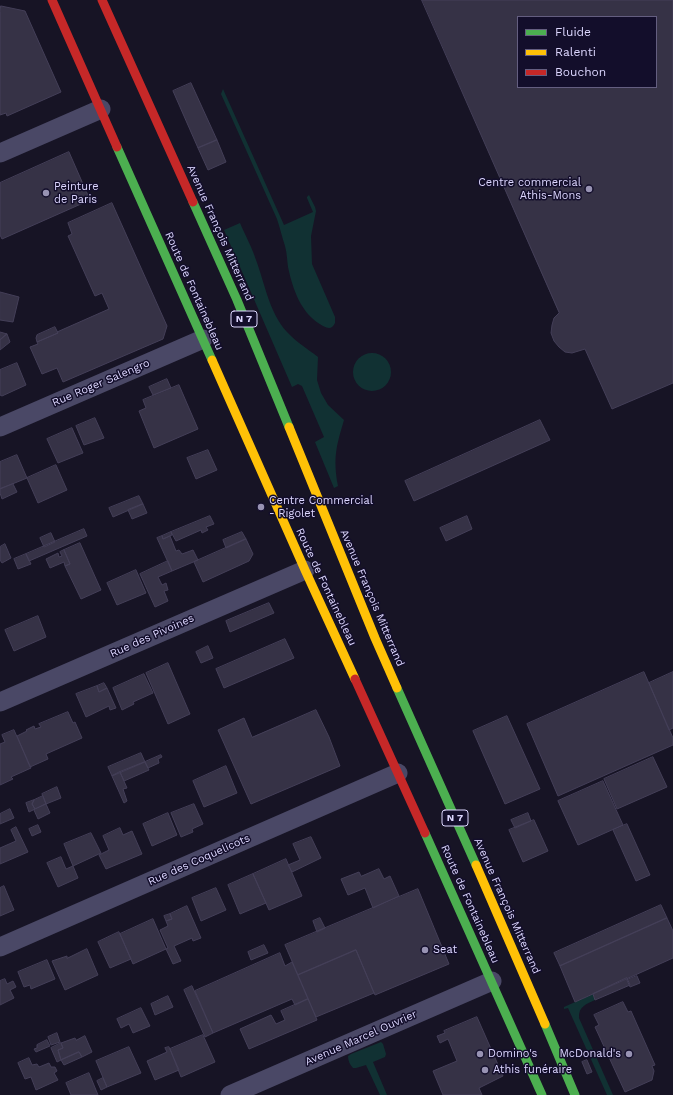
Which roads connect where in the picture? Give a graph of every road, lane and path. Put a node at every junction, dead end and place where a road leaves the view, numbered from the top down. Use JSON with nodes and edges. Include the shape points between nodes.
{"nodes":[{"id":1,"x":52,"y":0,"type":"edge"},
{"id":2,"x":102,"y":0,"type":"edge"},
{"id":3,"x":101,"y":110,"type":"junction"},
{"id":4,"x":0,"y":153,"type":"edge"},
{"id":5,"x":203,"y":339,"type":"junction"},
{"id":6,"x":0,"y":427,"type":"edge"},
{"id":7,"x":305,"y":570,"type":"junction"},
{"id":8,"x":0,"y":702,"type":"edge"},
{"id":9,"x":398,"y":773,"type":"junction"},
{"id":10,"x":0,"y":947,"type":"edge"},
{"id":11,"x":492,"y":981,"type":"junction"},
{"id":12,"x":230,"y":1095,"type":"edge"},
{"id":13,"x":542,"y":1095,"type":"edge"},
{"id":14,"x":575,"y":1095,"type":"edge"}],
"edges":[{"from":1,"to":3,"type":"main road","name":"Route de Fontainebleau"},
{"from":2,"to":14,"type":"main road","name":"Avenue François Mitterrand","number":"N 7","via":[[237,300],[375,638]]},
{"from":3,"to":4,"type":"street"},
{"from":3,"to":5,"type":"main road","name":"Route de Fontainebleau"},
{"from":5,"to":6,"type":"street","name":"Rue Roger Salengro"},
{"from":5,"to":7,"type":"main road","name":"Route de Fontainebleau"},
{"from":7,"to":8,"type":"street","name":"Rue des Pivoines"},
{"from":7,"to":9,"type":"main road","name":"Route de Fontainebleau"},
{"from":9,"to":10,"type":"street","name":"Rue des Coquelicots"},
{"from":9,"to":11,"type":"main road","name":"Route de Fontainebleau"},
{"from":11,"to":12,"type":"street","name":"Avenue Marcel Ouvrier"},
{"from":11,"to":13,"type":"main road","name":"Route de Fontainebleau"}]}
